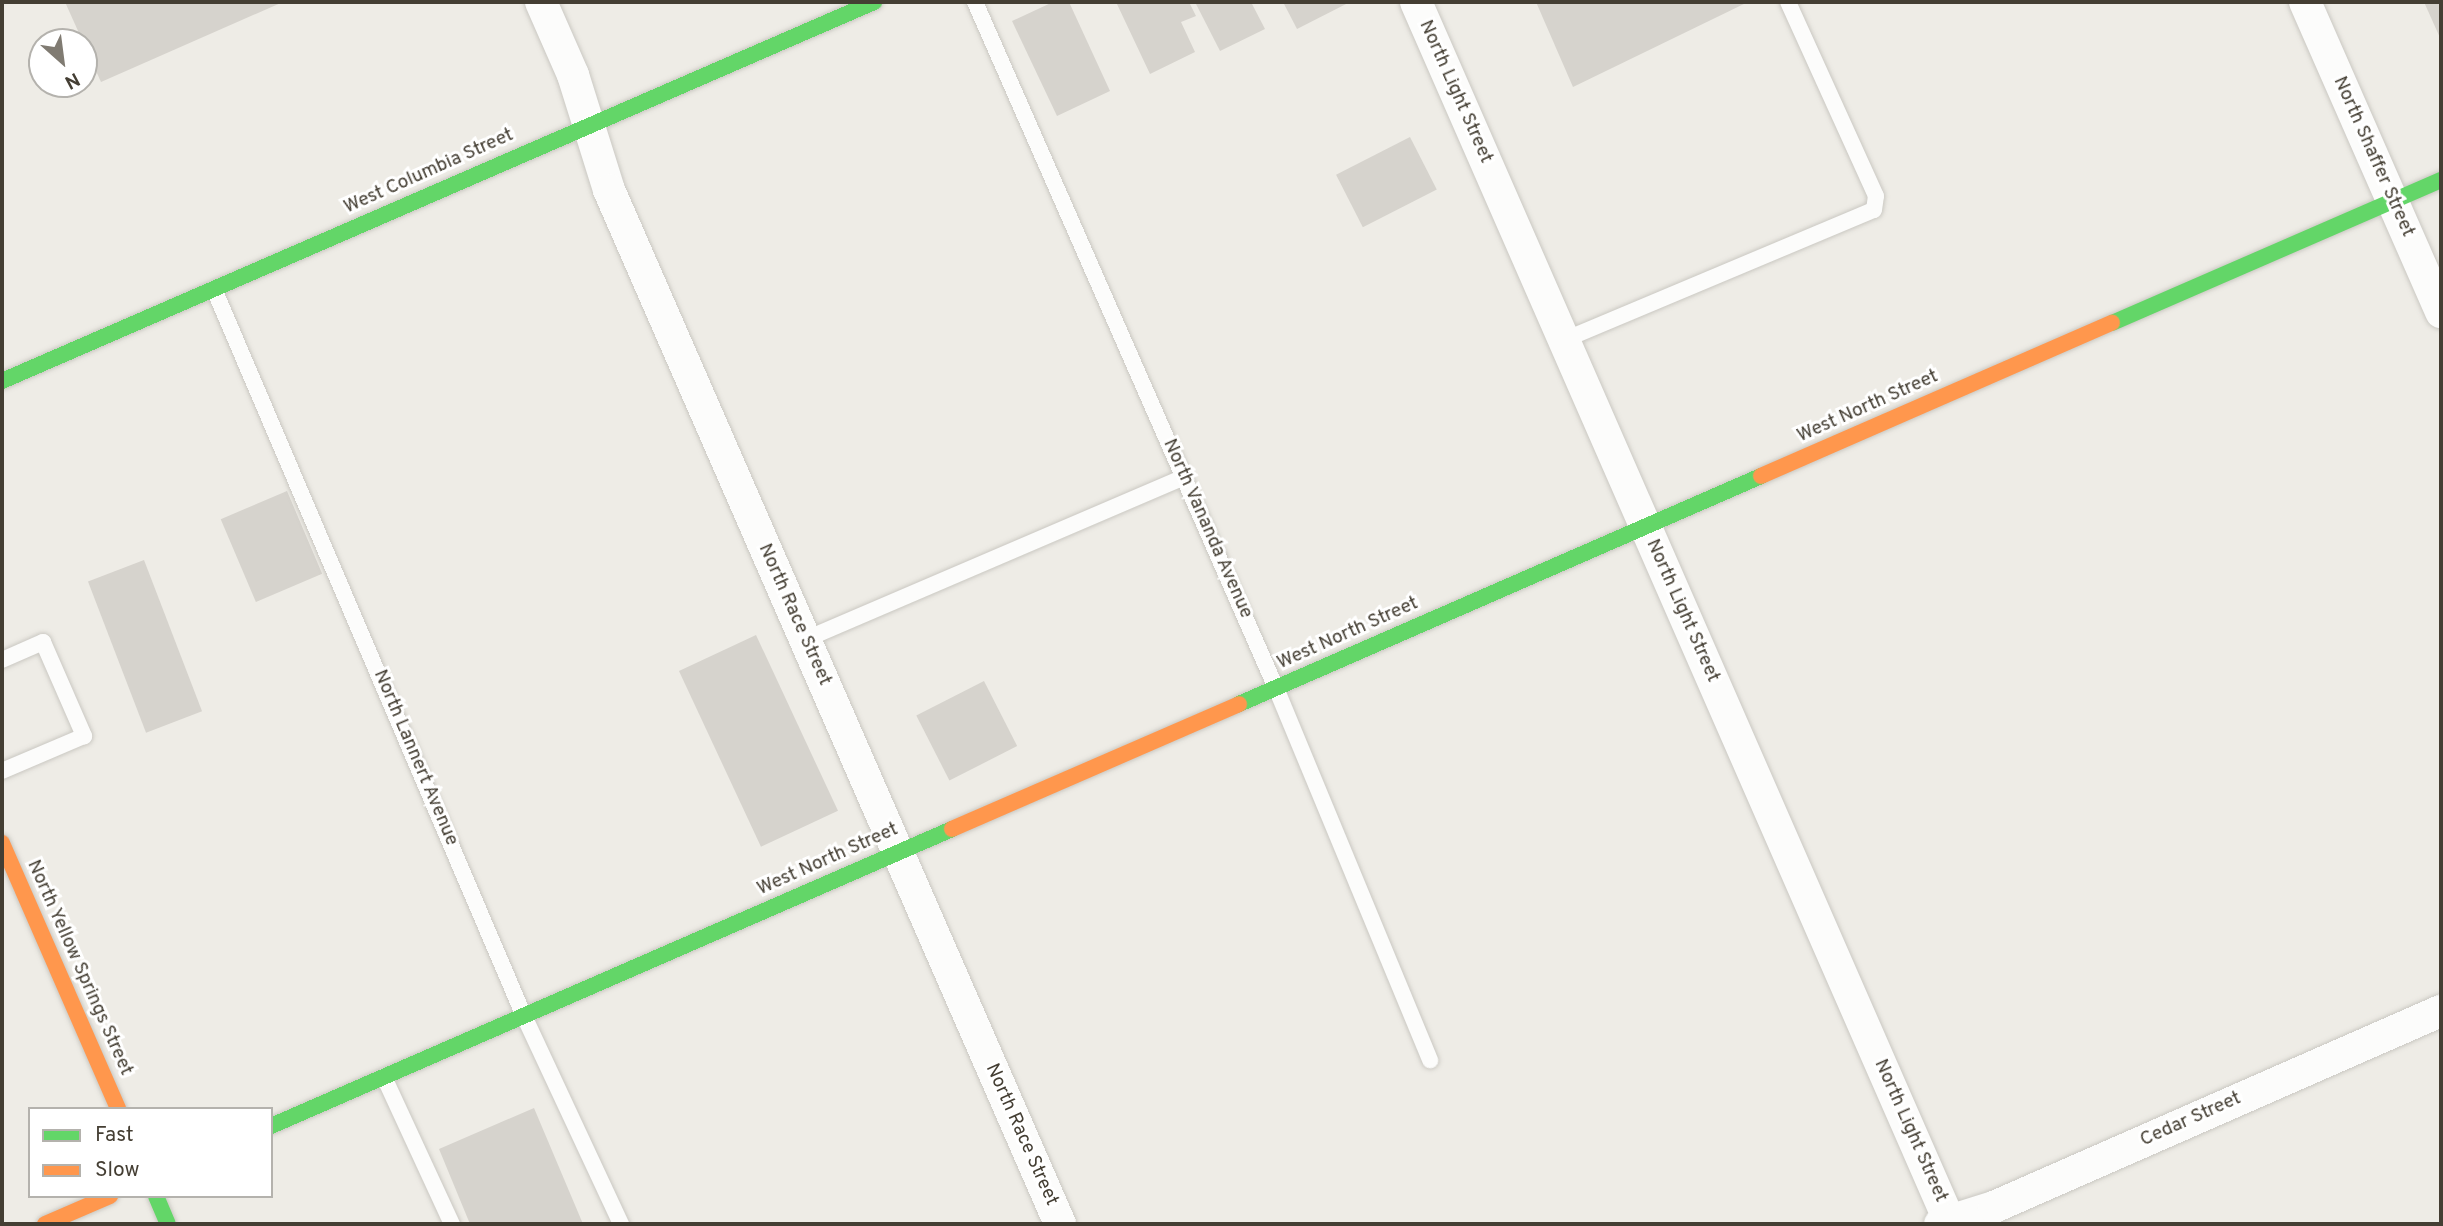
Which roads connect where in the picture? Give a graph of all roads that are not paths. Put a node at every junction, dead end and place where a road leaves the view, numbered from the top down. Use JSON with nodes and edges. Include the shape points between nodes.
{"nodes":[{"id":1,"x":541,"y":2,"type":"edge"},
{"id":2,"x":874,"y":2,"type":"edge"},
{"id":3,"x":975,"y":2,"type":"edge"},
{"id":4,"x":1416,"y":2,"type":"edge"},
{"id":5,"x":1788,"y":2,"type":"edge"},
{"id":6,"x":2305,"y":2,"type":"edge"},
{"id":7,"x":589,"y":125,"type":"junction"},
{"id":8,"x":2441,"y":180,"type":"edge"},
{"id":9,"x":2392,"y":201,"type":"junction"},
{"id":10,"x":214,"y":289,"type":"junction"},
{"id":11,"x":2441,"y":312,"type":"edge"},
{"id":12,"x":1564,"y":340,"type":"junction"},
{"id":13,"x":2,"y":381,"type":"edge"},
{"id":14,"x":1184,"y":477,"type":"junction"},
{"id":15,"x":1645,"y":527,"type":"junction"},
{"id":16,"x":804,"y":640,"type":"junction"},
{"id":17,"x":2,"y":660,"type":"edge"},
{"id":18,"x":1276,"y":688,"type":"junction"},
{"id":19,"x":2,"y":771,"type":"edge"},
{"id":20,"x":2,"y":843,"type":"edge"},
{"id":21,"x":897,"y":853,"type":"junction"},
{"id":22,"x":2441,"y":1011,"type":"edge"},
{"id":23,"x":524,"y":1016,"type":"junction"},
{"id":24,"x":1430,"y":1060,"type":"dead end"},
{"id":25,"x":384,"y":1077,"type":"junction"},
{"id":26,"x":117,"y":1107,"type":"edge"},
{"id":27,"x":273,"y":1125,"type":"edge"},
{"id":28,"x":105,"y":1198,"type":"edge"},
{"id":29,"x":157,"y":1198,"type":"edge"},
{"id":30,"x":1998,"y":1216,"type":"edge"},
{"id":31,"x":1944,"y":1222,"type":"edge"},
{"id":32,"x":46,"y":1224,"type":"edge"},
{"id":33,"x":168,"y":1224,"type":"edge"},
{"id":34,"x":452,"y":1224,"type":"edge"},
{"id":35,"x":621,"y":1224,"type":"edge"},
{"id":36,"x":1060,"y":1224,"type":"edge"}],
"edges":[{"from":1,"to":7,"type":"street","name":"North Race Street"},
{"from":2,"to":7,"type":"main road","name":"West Columbia Street"},
{"from":3,"to":14,"type":"lane","name":"North Vananda Avenue"},
{"from":4,"to":12,"type":"street","name":"North Light Street"},
{"from":5,"to":12,"type":"lane","via":[[1876,196],[1874,210]]},
{"from":6,"to":9,"type":"street","name":"North Shaffer Street"},
{"from":7,"to":10,"type":"main road","name":"West Columbia Street"},
{"from":7,"to":16,"type":"street","name":"North Race Street","via":[[609,190]]},
{"from":8,"to":9,"type":"main road","name":"West North Street"},
{"from":9,"to":11,"type":"street","name":"North Shaffer Street"},
{"from":9,"to":15,"type":"main road","name":"West North Street"},
{"from":10,"to":13,"type":"main road","name":"West Columbia Street"},
{"from":10,"to":23,"type":"lane","name":"North Lannert Avenue"},
{"from":12,"to":15,"type":"street","name":"North Light Street"},
{"from":14,"to":16,"type":"lane"},
{"from":14,"to":18,"type":"lane","name":"North Vananda Avenue"},
{"from":15,"to":18,"type":"main road","name":"West North Street"},
{"from":15,"to":31,"type":"street","name":"North Light Street"},
{"from":16,"to":21,"type":"street","name":"North Race Street"},
{"from":17,"to":19,"type":"lane","via":[[43,642],[84,736]]},
{"from":18,"to":21,"type":"main road","name":"West North Street"},
{"from":18,"to":24,"type":"lane","name":"North Vananda Avenue"},
{"from":20,"to":26,"type":"main road","name":"North Yellow Springs Street"},
{"from":21,"to":23,"type":"main road","name":"West North Street"},
{"from":21,"to":36,"type":"street","name":"North Race Street"},
{"from":22,"to":30,"type":"street","name":"Cedar Street"},
{"from":23,"to":25,"type":"main road","name":"West North Street"},
{"from":23,"to":35,"type":"lane","name":"North Lannert Avenue"},
{"from":25,"to":27,"type":"main road","name":"West North Street"},
{"from":25,"to":34,"type":"lane"},
{"from":28,"to":32,"type":"main road"},
{"from":29,"to":33,"type":"main road"},
{"from":30,"to":31,"type":"street","name":"Cedar Street"}]}
